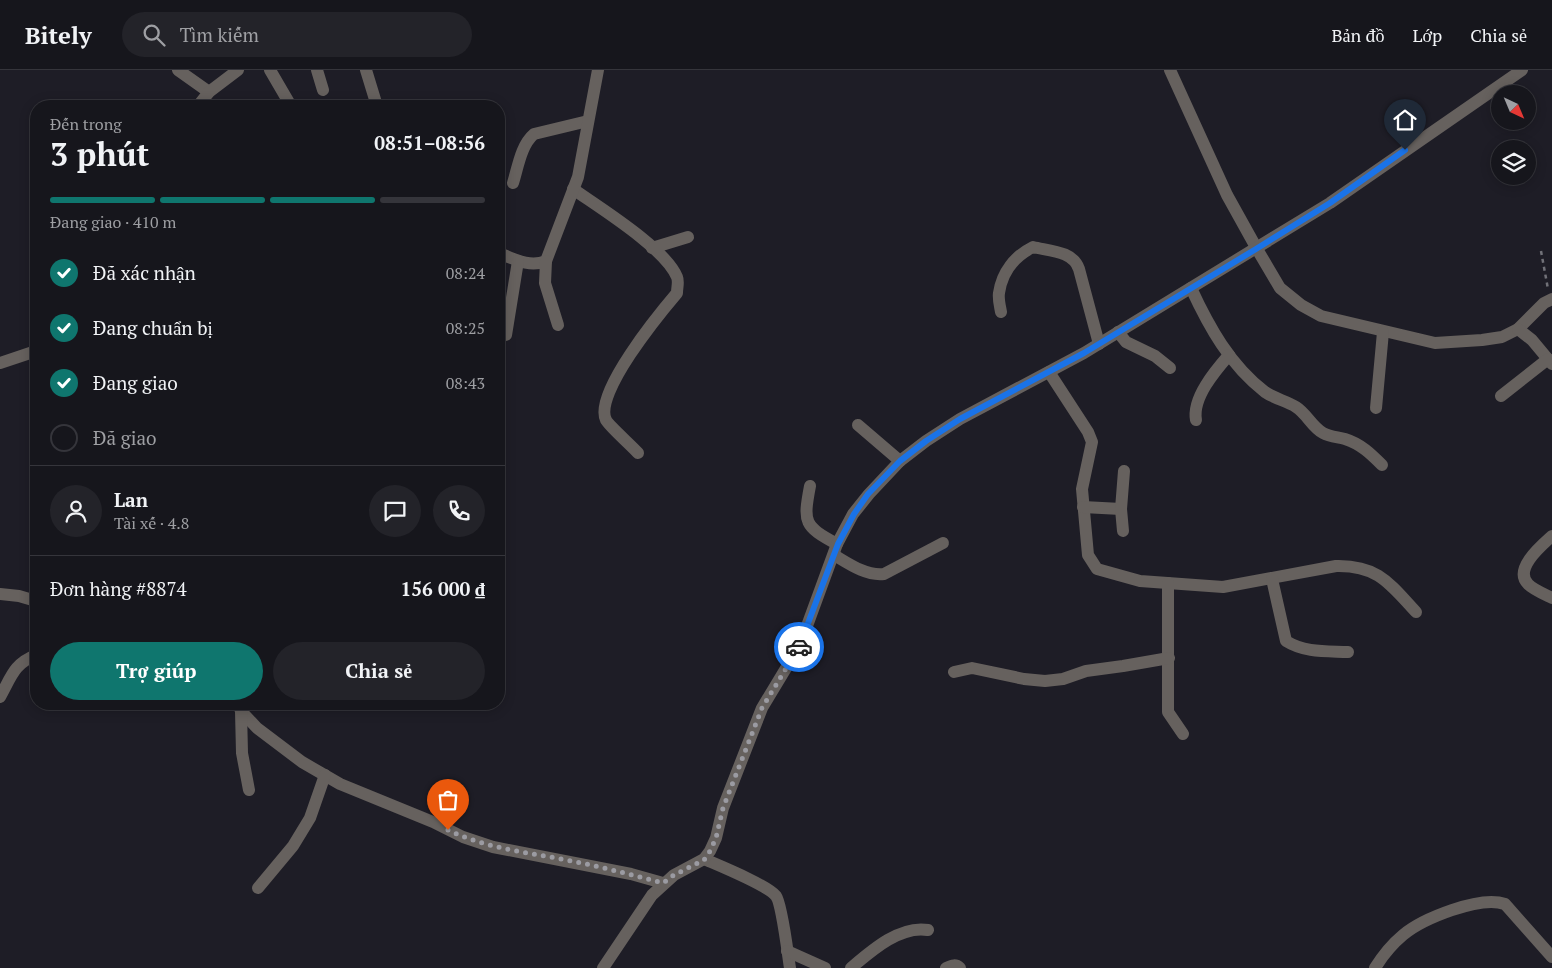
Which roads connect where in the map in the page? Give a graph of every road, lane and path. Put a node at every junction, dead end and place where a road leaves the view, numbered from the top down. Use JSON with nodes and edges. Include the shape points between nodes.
{"nodes":[{"id":1,"x":178,"y":70,"type":"edge"},
{"id":2,"x":238,"y":70,"type":"edge"},
{"id":3,"x":270,"y":70,"type":"edge"},
{"id":4,"x":317,"y":70,"type":"edge"},
{"id":5,"x":366,"y":70,"type":"edge"},
{"id":6,"x":598,"y":70,"type":"edge"},
{"id":7,"x":1170,"y":70,"type":"edge"},
{"id":8,"x":1522,"y":70,"type":"edge"},
{"id":9,"x":323,"y":90,"type":"dead end"},
{"id":10,"x":209,"y":92,"type":"junction"},
{"id":11,"x":203,"y":100,"type":"edge"},
{"id":12,"x":288,"y":100,"type":"edge"},
{"id":13,"x":375,"y":100,"type":"edge"},
{"id":14,"x":588,"y":121,"type":"junction"},
{"id":15,"x":512,"y":183,"type":"dead end"},
{"id":16,"x":573,"y":189,"type":"junction"},
{"id":17,"x":688,"y":237,"type":"dead end"},
{"id":18,"x":652,"y":248,"type":"junction"},
{"id":19,"x":1256,"y":249,"type":"junction"},
{"id":20,"x":1541,"y":251,"type":"dead end"},
{"id":21,"x":505,"y":256,"type":"edge"},
{"id":22,"x":518,"y":261,"type":"junction"},
{"id":23,"x":546,"y":261,"type":"junction"},
{"id":24,"x":1191,"y":288,"type":"junction"},
{"id":25,"x":1551,"y":300,"type":"edge"},
{"id":26,"x":1001,"y":312,"type":"dead end"},
{"id":27,"x":558,"y":325,"type":"dead end"},
{"id":28,"x":1518,"y":330,"type":"junction"},
{"id":29,"x":1118,"y":332,"type":"junction"},
{"id":30,"x":1382,"y":332,"type":"junction"},
{"id":31,"x":506,"y":334,"type":"dead end"},
{"id":32,"x":1099,"y":344,"type":"junction"},
{"id":33,"x":30,"y":353,"type":"edge"},
{"id":34,"x":1229,"y":355,"type":"junction"},
{"id":35,"x":1550,"y":362,"type":"edge"},
{"id":36,"x":0,"y":364,"type":"edge"},
{"id":37,"x":1170,"y":368,"type":"dead end"},
{"id":38,"x":1049,"y":372,"type":"junction"},
{"id":39,"x":1501,"y":396,"type":"dead end"},
{"id":40,"x":1376,"y":408,"type":"dead end"},
{"id":41,"x":1196,"y":420,"type":"dead end"},
{"id":42,"x":858,"y":424,"type":"dead end"},
{"id":43,"x":638,"y":453,"type":"dead end"},
{"id":44,"x":900,"y":461,"type":"junction"},
{"id":45,"x":1382,"y":465,"type":"dead end"},
{"id":46,"x":1124,"y":471,"type":"dead end"},
{"id":47,"x":810,"y":486,"type":"dead end"},
{"id":48,"x":1083,"y":507,"type":"junction"},
{"id":49,"x":1121,"y":508,"type":"junction"},
{"id":50,"x":1123,"y":531,"type":"dead end"},
{"id":51,"x":1552,"y":536,"type":"edge"},
{"id":52,"x":943,"y":543,"type":"dead end"},
{"id":53,"x":836,"y":550,"type":"junction"},
{"id":54,"x":1272,"y":579,"type":"junction"},
{"id":55,"x":1168,"y":583,"type":"junction"},
{"id":56,"x":0,"y":594,"type":"edge"},
{"id":57,"x":1552,"y":598,"type":"edge"},
{"id":58,"x":30,"y":599,"type":"edge"},
{"id":59,"x":1416,"y":612,"type":"dead end"},
{"id":60,"x":1348,"y":652,"type":"dead end"},
{"id":61,"x":30,"y":657,"type":"edge"},
{"id":62,"x":1169,"y":658,"type":"junction"},
{"id":63,"x":954,"y":672,"type":"dead end"},
{"id":64,"x":0,"y":698,"type":"edge"},
{"id":65,"x":239,"y":710,"type":"edge"},
{"id":66,"x":242,"y":710,"type":"edge"},
{"id":67,"x":1183,"y":734,"type":"dead end"},
{"id":68,"x":324,"y":775,"type":"junction"},
{"id":69,"x":249,"y":790,"type":"dead end"},
{"id":70,"x":704,"y":860,"type":"junction"},
{"id":71,"x":663,"y":883,"type":"junction"},
{"id":72,"x":258,"y":888,"type":"dead end"},
{"id":73,"x":928,"y":930,"type":"dead end"},
{"id":74,"x":787,"y":951,"type":"junction"},
{"id":75,"x":1552,"y":957,"type":"edge"},
{"id":76,"x":603,"y":968,"type":"edge"},
{"id":77,"x":790,"y":968,"type":"edge"},
{"id":78,"x":825,"y":968,"type":"edge"},
{"id":79,"x":851,"y":968,"type":"edge"},
{"id":80,"x":946,"y":968,"type":"edge"},
{"id":81,"x":960,"y":968,"type":"edge"},
{"id":82,"x":1375,"y":968,"type":"edge"}],
"edges":[{"from":1,"to":10,"type":"street"},
{"from":2,"to":10,"type":"street"},
{"from":3,"to":12,"type":"street"},
{"from":4,"to":9,"type":"street"},
{"from":5,"to":13,"type":"street"},
{"from":6,"to":14,"type":"street"},
{"from":7,"to":19,"type":"street","via":[[1227,195]]},
{"from":8,"to":19,"type":"street","via":[[1330,203]]},
{"from":10,"to":11,"type":"street"},
{"from":14,"to":15,"type":"street","via":[[529,138]]},
{"from":14,"to":16,"type":"street"},
{"from":16,"to":18,"type":"street"},
{"from":16,"to":23,"type":"street"},
{"from":17,"to":18,"type":"street"},
{"from":18,"to":43,"type":"street","via":[[674,271],[678,280],[677,292],[628,356],[614,380],[604,410],[606,420]]},
{"from":19,"to":24,"type":"street"},
{"from":19,"to":30,"type":"street","via":[[1280,288],[1301,305],[1321,316]]},
{"from":20,"to":25,"type":"path"},
{"from":21,"to":22,"type":"street"},
{"from":22,"to":23,"type":"street","via":[[536,265]]},
{"from":22,"to":31,"type":"street"},
{"from":23,"to":27,"type":"street","via":[[545,283]]},
{"from":24,"to":29,"type":"street"},
{"from":24,"to":34,"type":"street"},
{"from":25,"to":28,"type":"street"},
{"from":26,"to":32,"type":"street","via":[[998,294],[1005,272],[1023,252],[1033,247],[1068,255],[1077,263]]},
{"from":28,"to":30,"type":"street","via":[[1502,337],[1435,343]]},
{"from":28,"to":35,"type":"street","via":[[1532,340]]},
{"from":29,"to":32,"type":"street"},
{"from":29,"to":37,"type":"street","via":[[1126,342],[1155,356]]},
{"from":30,"to":40,"type":"street"},
{"from":32,"to":38,"type":"street"},
{"from":33,"to":36,"type":"street"},
{"from":34,"to":41,"type":"street","via":[[1210,377],[1194,412]]},
{"from":34,"to":45,"type":"street","via":[[1266,392],[1296,407],[1324,434],[1366,448]]},
{"from":35,"to":39,"type":"street"},
{"from":38,"to":44,"type":"street","via":[[960,419]]},
{"from":38,"to":48,"type":"street","via":[[1092,442],[1082,489]]},
{"from":42,"to":44,"type":"street"},
{"from":44,"to":53,"type":"street","via":[[868,494]]},
{"from":46,"to":49,"type":"street"},
{"from":47,"to":53,"type":"street","via":[[805,510],[808,521]]},
{"from":48,"to":49,"type":"street"},
{"from":48,"to":55,"type":"street","via":[[1088,555],[1097,569],[1140,581]]},
{"from":49,"to":50,"type":"street"},
{"from":51,"to":57,"type":"street","via":[[1529,559],[1524,576],[1528,584]]},
{"from":52,"to":53,"type":"street","via":[[884,574],[876,575],[859,569]]},
{"from":53,"to":70,"type":"street","via":[[800,645],[762,708],[723,808],[716,838]]},
{"from":54,"to":55,"type":"street","via":[[1223,587]]},
{"from":54,"to":59,"type":"street","via":[[1336,566],[1353,566],[1373,572],[1391,584]]},
{"from":54,"to":60,"type":"street","via":[[1286,641],[1310,650]]},
{"from":55,"to":62,"type":"street"},
{"from":56,"to":58,"type":"street"},
{"from":61,"to":64,"type":"street","via":[[13,671]]},
{"from":62,"to":63,"type":"street","via":[[1086,671],[1062,680],[1024,679],[972,668]]},
{"from":62,"to":67,"type":"street","via":[[1168,712]]},
{"from":65,"to":69,"type":"street"},
{"from":66,"to":68,"type":"street","via":[[265,734]]},
{"from":68,"to":71,"type":"street","via":[[463,837],[493,847]]},
{"from":68,"to":72,"type":"street","via":[[310,818],[293,846]]},
{"from":70,"to":71,"type":"street"},
{"from":70,"to":74,"type":"street","via":[[755,882],[776,897]]},
{"from":71,"to":76,"type":"street"},
{"from":73,"to":79,"type":"street","via":[[921,928],[903,932]]},
{"from":74,"to":77,"type":"street"},
{"from":74,"to":78,"type":"street"},
{"from":75,"to":82,"type":"street","via":[[1505,904],[1496,901],[1476,903],[1422,923],[1387,950]]},
{"from":80,"to":81,"type":"street","via":[[952,965]]}]}
